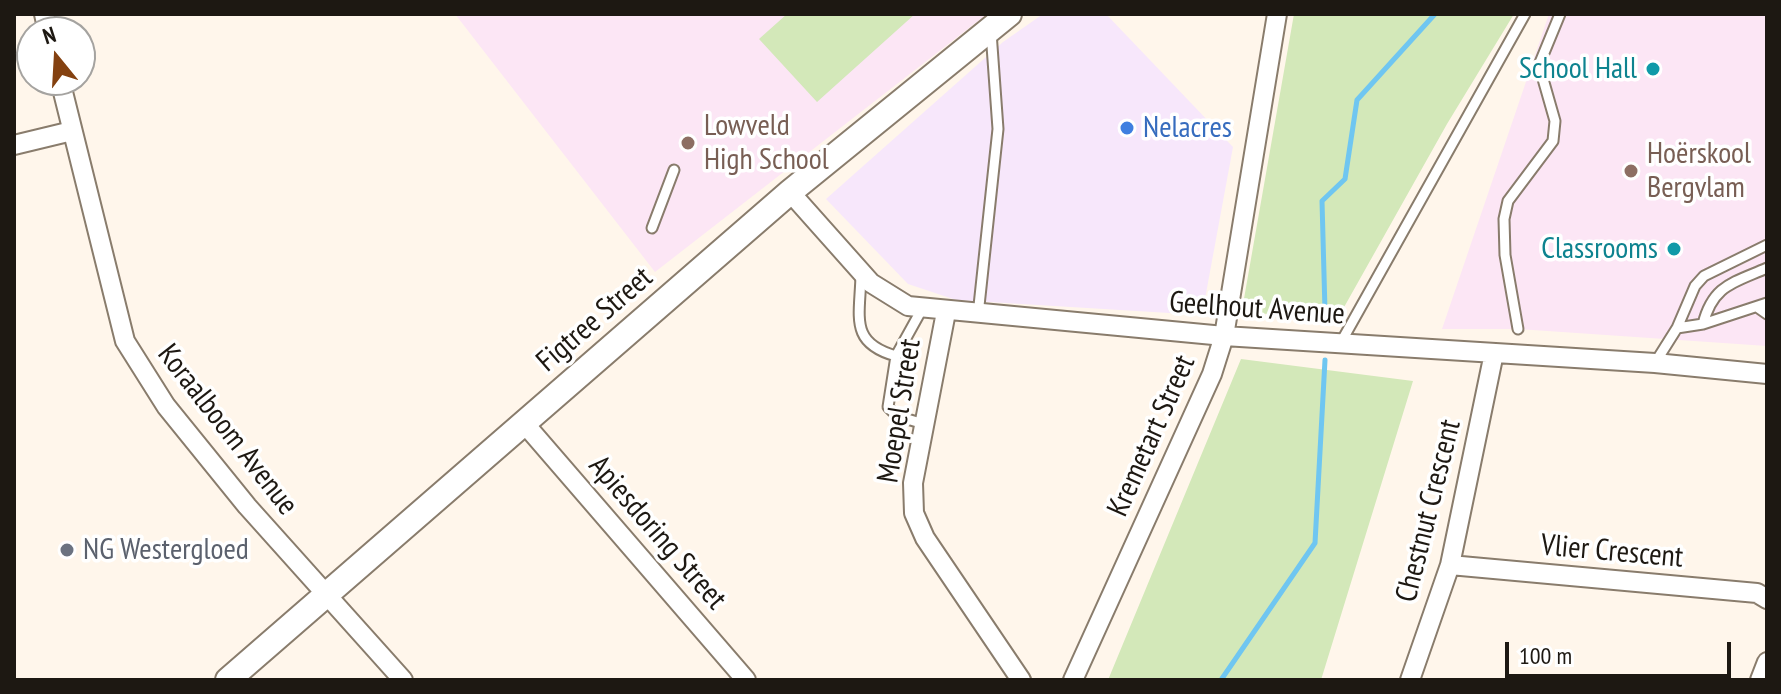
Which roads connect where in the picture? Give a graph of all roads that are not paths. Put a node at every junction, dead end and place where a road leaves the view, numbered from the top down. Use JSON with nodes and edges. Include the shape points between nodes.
{"nodes":[{"id":1,"x":1277,"y":14,"type":"edge"},
{"id":2,"x":1525,"y":14,"type":"edge"},
{"id":3,"x":1560,"y":14,"type":"edge"},
{"id":4,"x":1000,"y":21,"type":"edge"},
{"id":5,"x":64,"y":96,"type":"edge"},
{"id":6,"x":72,"y":131,"type":"junction"},
{"id":7,"x":14,"y":145,"type":"edge"},
{"id":8,"x":674,"y":170,"type":"dead end"},
{"id":9,"x":790,"y":192,"type":"junction"},
{"id":10,"x":652,"y":228,"type":"dead end"},
{"id":11,"x":1767,"y":245,"type":"edge"},
{"id":12,"x":1767,"y":268,"type":"edge"},
{"id":13,"x":861,"y":272,"type":"junction"},
{"id":14,"x":1762,"y":305,"type":"edge"},
{"id":15,"x":922,"y":309,"type":"junction"},
{"id":16,"x":946,"y":312,"type":"junction"},
{"id":17,"x":1767,"y":314,"type":"edge"},
{"id":18,"x":978,"y":315,"type":"junction"},
{"id":19,"x":1703,"y":324,"type":"junction"},
{"id":20,"x":1677,"y":328,"type":"junction"},
{"id":21,"x":1518,"y":329,"type":"dead end"},
{"id":22,"x":1224,"y":336,"type":"junction"},
{"id":23,"x":1340,"y":344,"type":"junction"},
{"id":24,"x":1494,"y":353,"type":"junction"},
{"id":25,"x":896,"y":356,"type":"junction"},
{"id":26,"x":1655,"y":363,"type":"junction"},
{"id":27,"x":1767,"y":374,"type":"edge"},
{"id":28,"x":524,"y":423,"type":"junction"},
{"id":29,"x":924,"y":424,"type":"junction"},
{"id":30,"x":1450,"y":565,"type":"junction"},
{"id":31,"x":325,"y":595,"type":"junction"},
{"id":32,"x":1767,"y":599,"type":"edge"},
{"id":33,"x":1767,"y":662,"type":"edge"},
{"id":34,"x":228,"y":680,"type":"edge"},
{"id":35,"x":403,"y":680,"type":"edge"},
{"id":36,"x":746,"y":680,"type":"edge"},
{"id":37,"x":1021,"y":680,"type":"edge"},
{"id":38,"x":1073,"y":680,"type":"edge"},
{"id":39,"x":1410,"y":680,"type":"edge"},
{"id":40,"x":1760,"y":680,"type":"edge"}],
"edges":[{"from":1,"to":22,"type":"street","name":"Kremetart Street"},
{"from":2,"to":23,"type":"lane"},
{"from":3,"to":21,"type":"lane","via":[[1539,65],[1555,121],[1553,141],[1508,201],[1504,219]]},
{"from":4,"to":9,"type":"street","name":"Figtree Street"},
{"from":4,"to":18,"type":"lane","via":[[998,129]]},
{"from":5,"to":6,"type":"street","name":"Koraalboom Avenue"},
{"from":6,"to":7,"type":"street"},
{"from":6,"to":31,"type":"street","name":"Koraalboom Avenue","via":[[125,341],[166,406]]},
{"from":8,"to":10,"type":"lane"},
{"from":9,"to":13,"type":"street","name":"Geelhout Avenue"},
{"from":9,"to":28,"type":"street","name":"Figtree Street"},
{"from":11,"to":20,"type":"lane","via":[[1704,276]]},
{"from":12,"to":19,"type":"lane","via":[[1718,291]]},
{"from":13,"to":15,"type":"street","name":"Geelhout Avenue","via":[[886,296]]},
{"from":13,"to":25,"type":"lane","via":[[862,336],[870,348]]},
{"from":14,"to":17,"type":"lane"},
{"from":14,"to":19,"type":"lane"},
{"from":15,"to":16,"type":"street","name":"Geelhout Avenue"},
{"from":15,"to":25,"type":"lane"},
{"from":16,"to":18,"type":"street","name":"Geelhout Avenue"},
{"from":16,"to":29,"type":"street","name":"Moepel Street"},
{"from":18,"to":22,"type":"street","name":"Geelhout Avenue"},
{"from":19,"to":20,"type":"lane"},
{"from":20,"to":26,"type":"lane"},
{"from":22,"to":23,"type":"street","name":"Geelhout Avenue"},
{"from":22,"to":38,"type":"street","name":"Kremetart Street","via":[[1212,374]]},
{"from":23,"to":24,"type":"street","name":"Geelhout Avenue"},
{"from":24,"to":26,"type":"street","name":"Geelhout Avenue"},
{"from":24,"to":30,"type":"street","name":"Chestnut Crescent"},
{"from":25,"to":29,"type":"lane","via":[[888,407],[897,416]]},
{"from":26,"to":27,"type":"street","name":"Geelhout Avenue"},
{"from":28,"to":31,"type":"street","name":"Figtree Street"},
{"from":28,"to":36,"type":"street","name":"Apiesdoring Street"},
{"from":29,"to":37,"type":"street","name":"Moepel Street","via":[[913,483],[914,513],[925,538]]},
{"from":30,"to":32,"type":"street","name":"Vlier Crescent","via":[[1757,593]]},
{"from":30,"to":39,"type":"street","name":"Chestnut Crescent"},
{"from":31,"to":34,"type":"street","name":"Figtree Street"},
{"from":31,"to":35,"type":"street","name":"Koraalboom Avenue"},
{"from":33,"to":40,"type":"street"}]}
